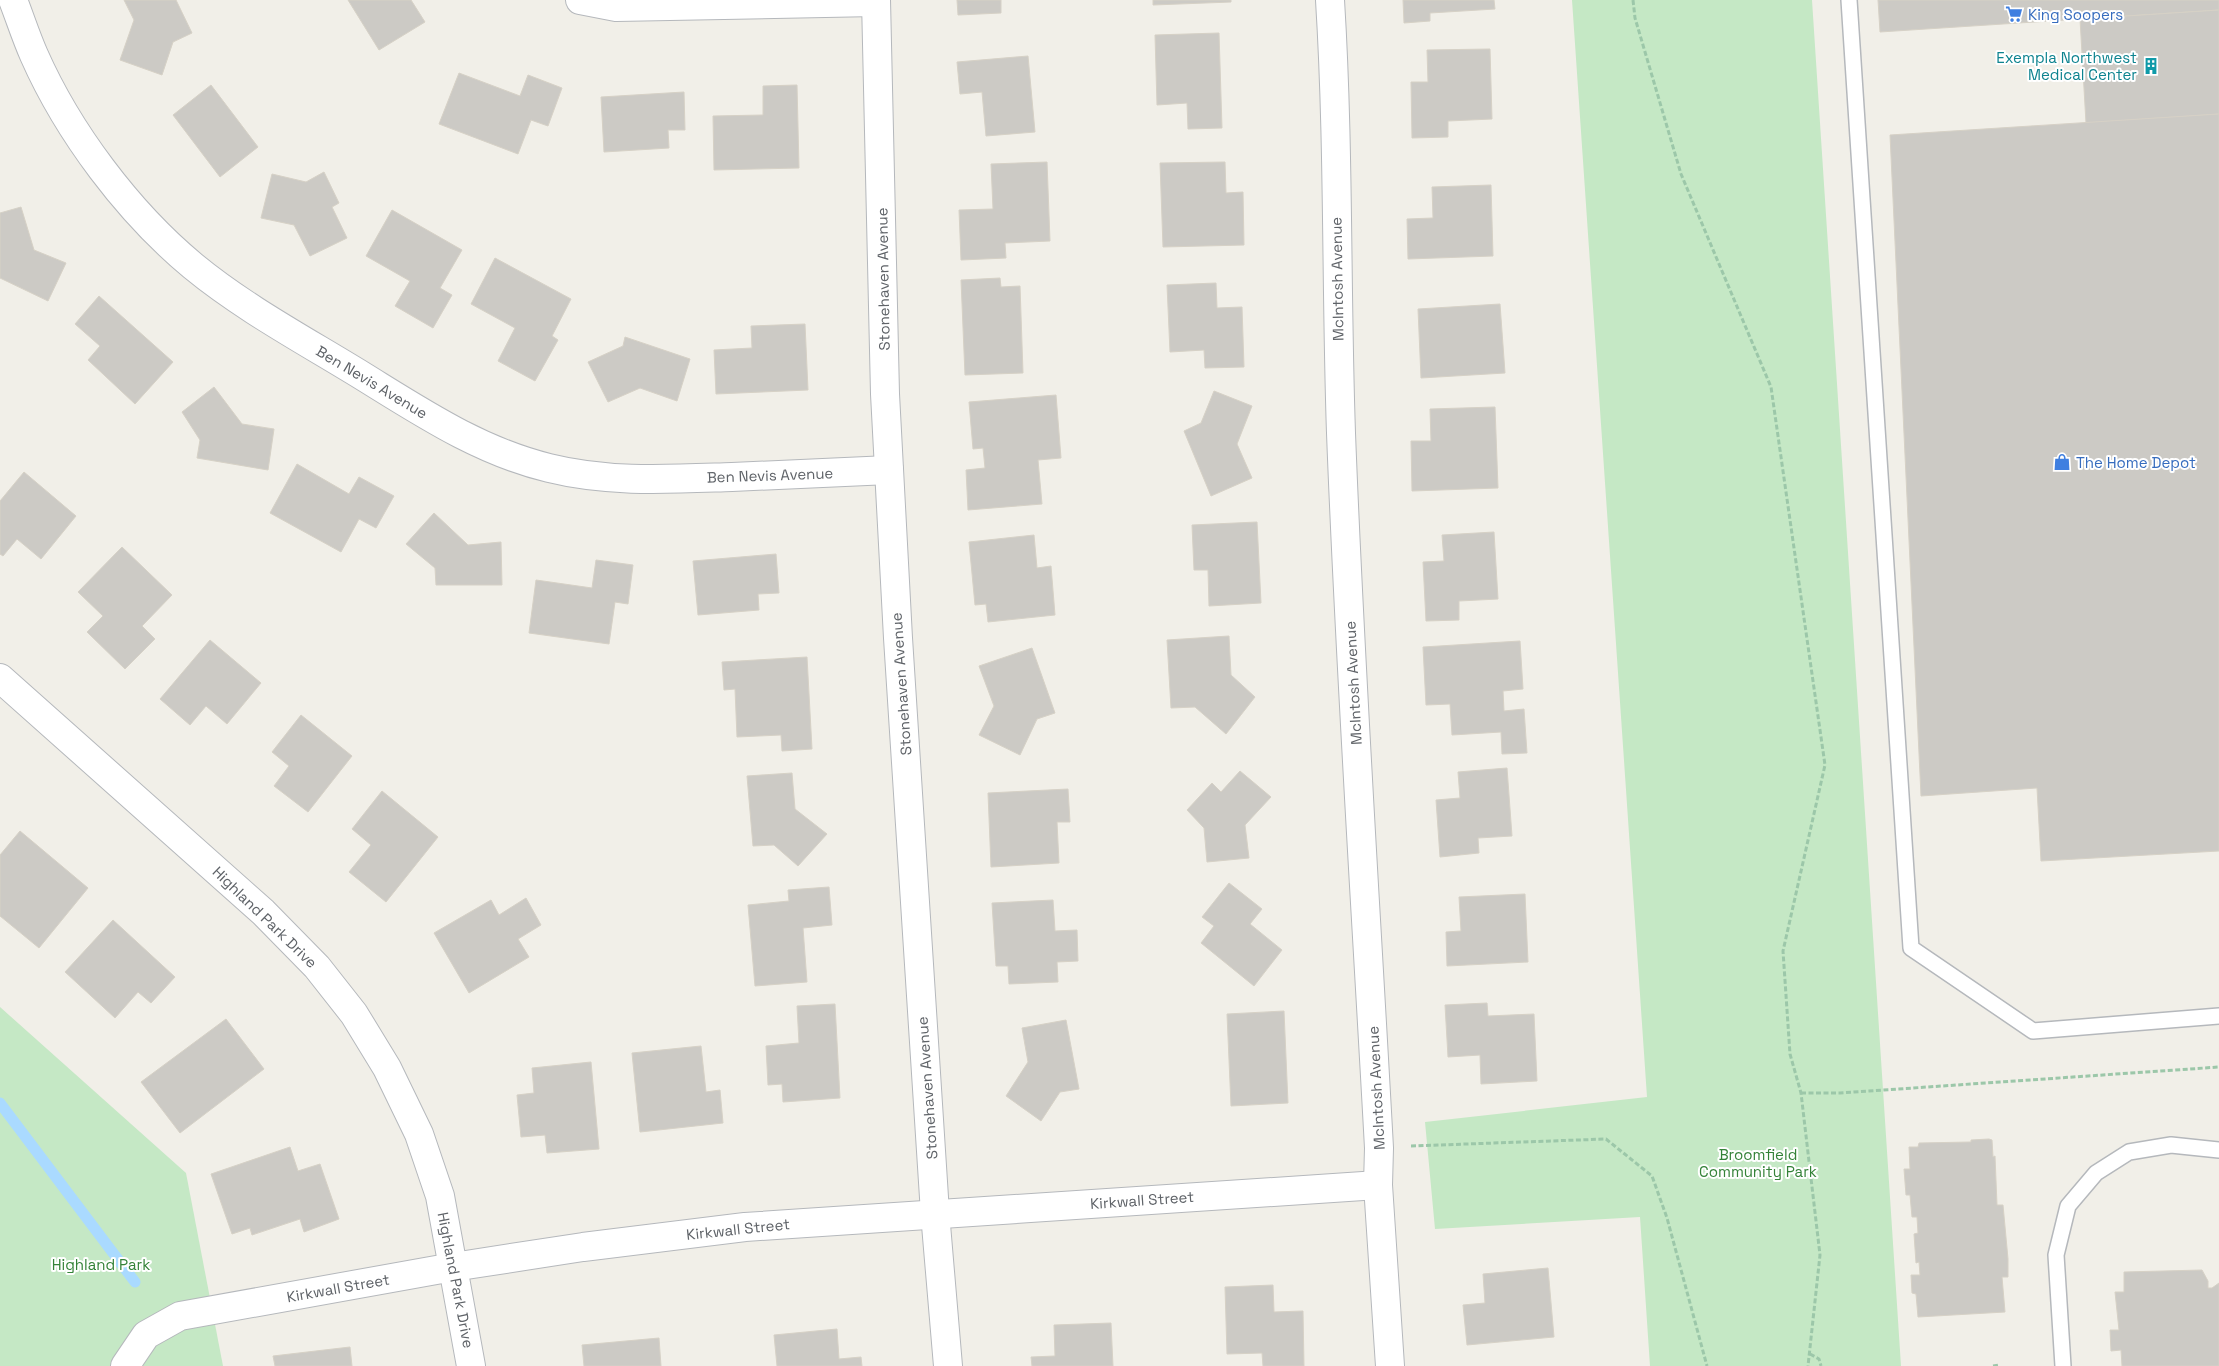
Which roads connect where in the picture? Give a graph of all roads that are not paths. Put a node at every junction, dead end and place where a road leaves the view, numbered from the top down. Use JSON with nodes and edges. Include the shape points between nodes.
{"nodes":[{"id":1,"x":13,"y":0,"type":"edge"},
{"id":2,"x":580,"y":0,"type":"edge"},
{"id":3,"x":1330,"y":0,"type":"edge"},
{"id":4,"x":1849,"y":0,"type":"edge"},
{"id":5,"x":876,"y":1,"type":"edge"},
{"id":6,"x":889,"y":470,"type":"junction"},
{"id":7,"x":0,"y":678,"type":"edge"},
{"id":8,"x":2219,"y":1016,"type":"edge"},
{"id":9,"x":2219,"y":1150,"type":"edge"},
{"id":10,"x":1378,"y":1185,"type":"junction"},
{"id":11,"x":934,"y":1213,"type":"junction"},
{"id":12,"x":453,"y":1267,"type":"junction"},
{"id":13,"x":125,"y":1366,"type":"edge"},
{"id":14,"x":472,"y":1366,"type":"edge"},
{"id":15,"x":948,"y":1366,"type":"edge"},
{"id":16,"x":1390,"y":1366,"type":"edge"},
{"id":17,"x":2062,"y":1366,"type":"edge"}],
"edges":[{"from":1,"to":6,"type":"street","name":"Ben Nevis Avenue","via":[[35,57],[67,117],[104,171],[140,215],[192,265],[248,306],[457,434],[504,454],[550,468],[607,478],[675,479]]},
{"from":2,"to":5,"type":"street","via":[[616,6]]},
{"from":3,"to":10,"type":"street","name":"McIntosh Avenue","via":[[1345,546],[1379,1148]]},
{"from":4,"to":8,"type":"lane","via":[[1911,948],[2033,1031]]},
{"from":5,"to":6,"type":"street","name":"Stonehaven Avenue"},
{"from":6,"to":11,"type":"street","name":"Stonehaven Avenue"},
{"from":7,"to":12,"type":"street","name":"Highland Park Drive","via":[[264,912],[317,967],[348,1006],[387,1068],[419,1134],[440,1196]]},
{"from":9,"to":17,"type":"lane","via":[[2171,1146],[2129,1152],[2096,1173],[2068,1206],[2056,1255]]},
{"from":10,"to":11,"type":"street","name":"Kirkwall Street"},
{"from":10,"to":16,"type":"street","name":"McIntosh Avenue"},
{"from":11,"to":12,"type":"street","name":"Kirkwall Street","via":[[744,1227]]},
{"from":11,"to":15,"type":"street","name":"Stonehaven Avenue"},
{"from":12,"to":13,"type":"street","name":"Kirkwall Street","via":[[180,1316],[146,1335]]},
{"from":12,"to":14,"type":"street","name":"Highland Park Drive"}]}
